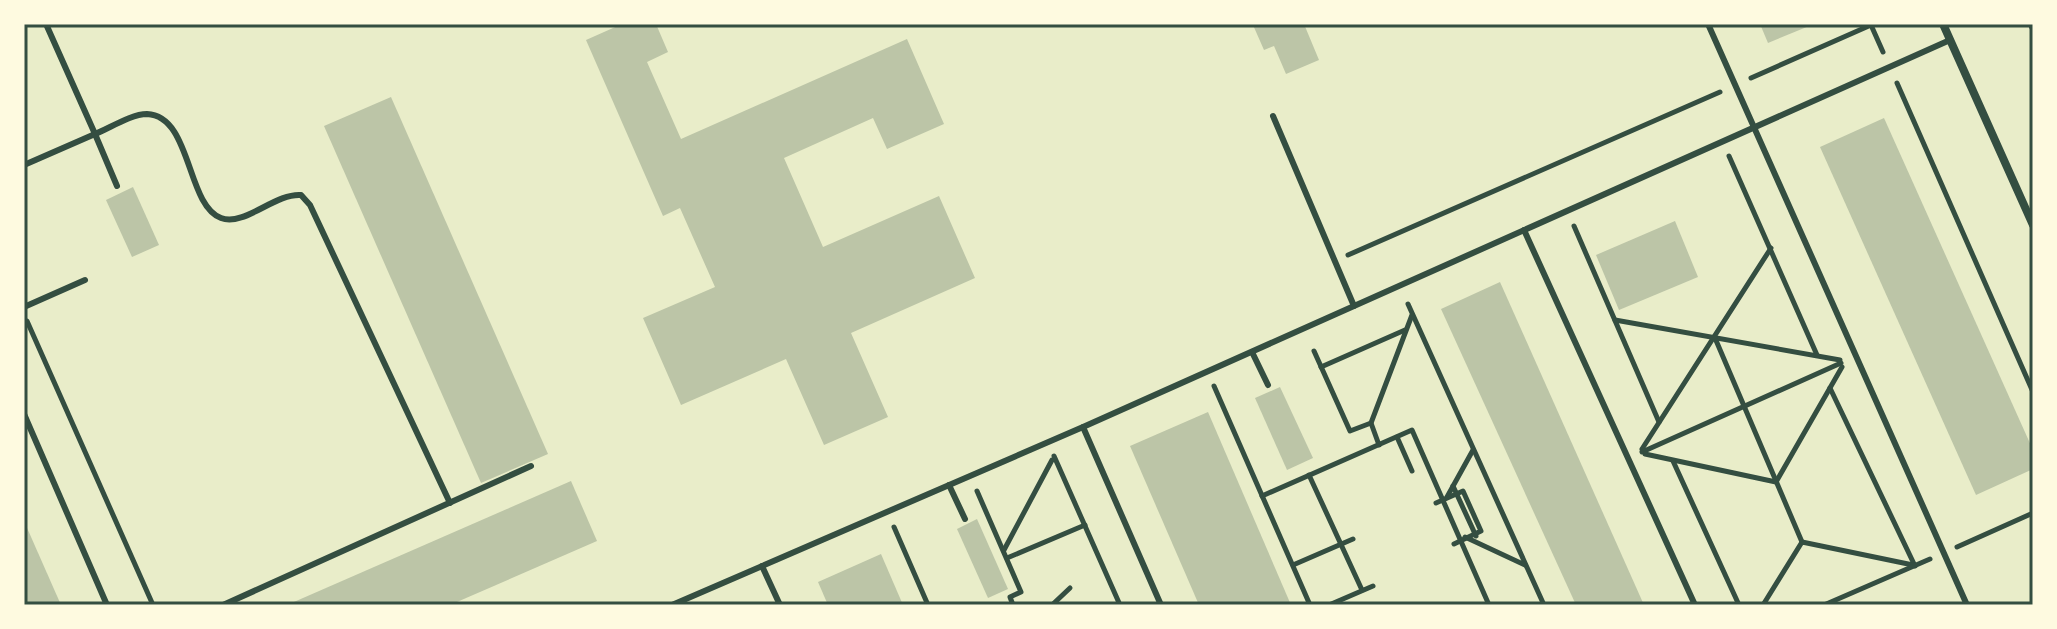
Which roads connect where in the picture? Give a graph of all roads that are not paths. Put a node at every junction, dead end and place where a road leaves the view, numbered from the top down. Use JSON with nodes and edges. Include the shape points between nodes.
{"nodes":[{"id":1,"x":46,"y":24,"type":"edge"},
{"id":2,"x":1708,"y":24,"type":"edge"},
{"id":3,"x":1943,"y":24,"type":"edge"},
{"id":4,"x":1950,"y":40,"type":"junction"},
{"id":5,"x":1273,"y":116,"type":"dead end"},
{"id":6,"x":1754,"y":128,"type":"junction"},
{"id":7,"x":95,"y":134,"type":"junction"},
{"id":8,"x":24,"y":165,"type":"edge"},
{"id":9,"x":117,"y":186,"type":"dead end"},
{"id":10,"x":2033,"y":225,"type":"edge"},
{"id":11,"x":1524,"y":230,"type":"junction"},
{"id":12,"x":85,"y":280,"type":"dead end"},
{"id":13,"x":1354,"y":306,"type":"junction"},
{"id":14,"x":24,"y":307,"type":"edge"},
{"id":15,"x":1252,"y":352,"type":"junction"},
{"id":16,"x":1268,"y":385,"type":"dead end"},
{"id":17,"x":24,"y":414,"type":"edge"},
{"id":18,"x":1083,"y":427,"type":"junction"},
{"id":19,"x":531,"y":466,"type":"dead end"},
{"id":20,"x":949,"y":485,"type":"junction"},
{"id":21,"x":450,"y":503,"type":"junction"},
{"id":22,"x":965,"y":519,"type":"dead end"},
{"id":23,"x":762,"y":566,"type":"junction"},
{"id":24,"x":107,"y":605,"type":"edge"},
{"id":25,"x":223,"y":605,"type":"edge"},
{"id":26,"x":672,"y":605,"type":"edge"},
{"id":27,"x":780,"y":605,"type":"edge"},
{"id":28,"x":1161,"y":605,"type":"edge"},
{"id":29,"x":1695,"y":605,"type":"edge"},
{"id":30,"x":1967,"y":605,"type":"edge"}],
"edges":[{"from":1,"to":7,"type":"lane"},
{"from":2,"to":6,"type":"lane"},
{"from":3,"to":4,"type":"street"},
{"from":4,"to":6,"type":"lane"},
{"from":4,"to":10,"type":"street"},
{"from":5,"to":13,"type":"lane"},
{"from":6,"to":11,"type":"lane"},
{"from":6,"to":30,"type":"lane"},
{"from":7,"to":8,"type":"lane"},
{"from":7,"to":9,"type":"lane"},
{"from":7,"to":21,"type":"lane","via":[[143,114],[172,126],[207,207],[220,218],[234,220],[291,194],[301,195]]},
{"from":11,"to":13,"type":"lane"},
{"from":11,"to":29,"type":"lane"},
{"from":12,"to":14,"type":"lane"},
{"from":13,"to":15,"type":"lane"},
{"from":15,"to":16,"type":"lane"},
{"from":15,"to":18,"type":"lane"},
{"from":17,"to":24,"type":"lane"},
{"from":18,"to":20,"type":"lane"},
{"from":18,"to":28,"type":"lane"},
{"from":19,"to":21,"type":"lane"},
{"from":20,"to":22,"type":"lane"},
{"from":20,"to":23,"type":"lane"},
{"from":21,"to":25,"type":"lane"},
{"from":23,"to":26,"type":"lane"},
{"from":23,"to":27,"type":"lane"}]}
